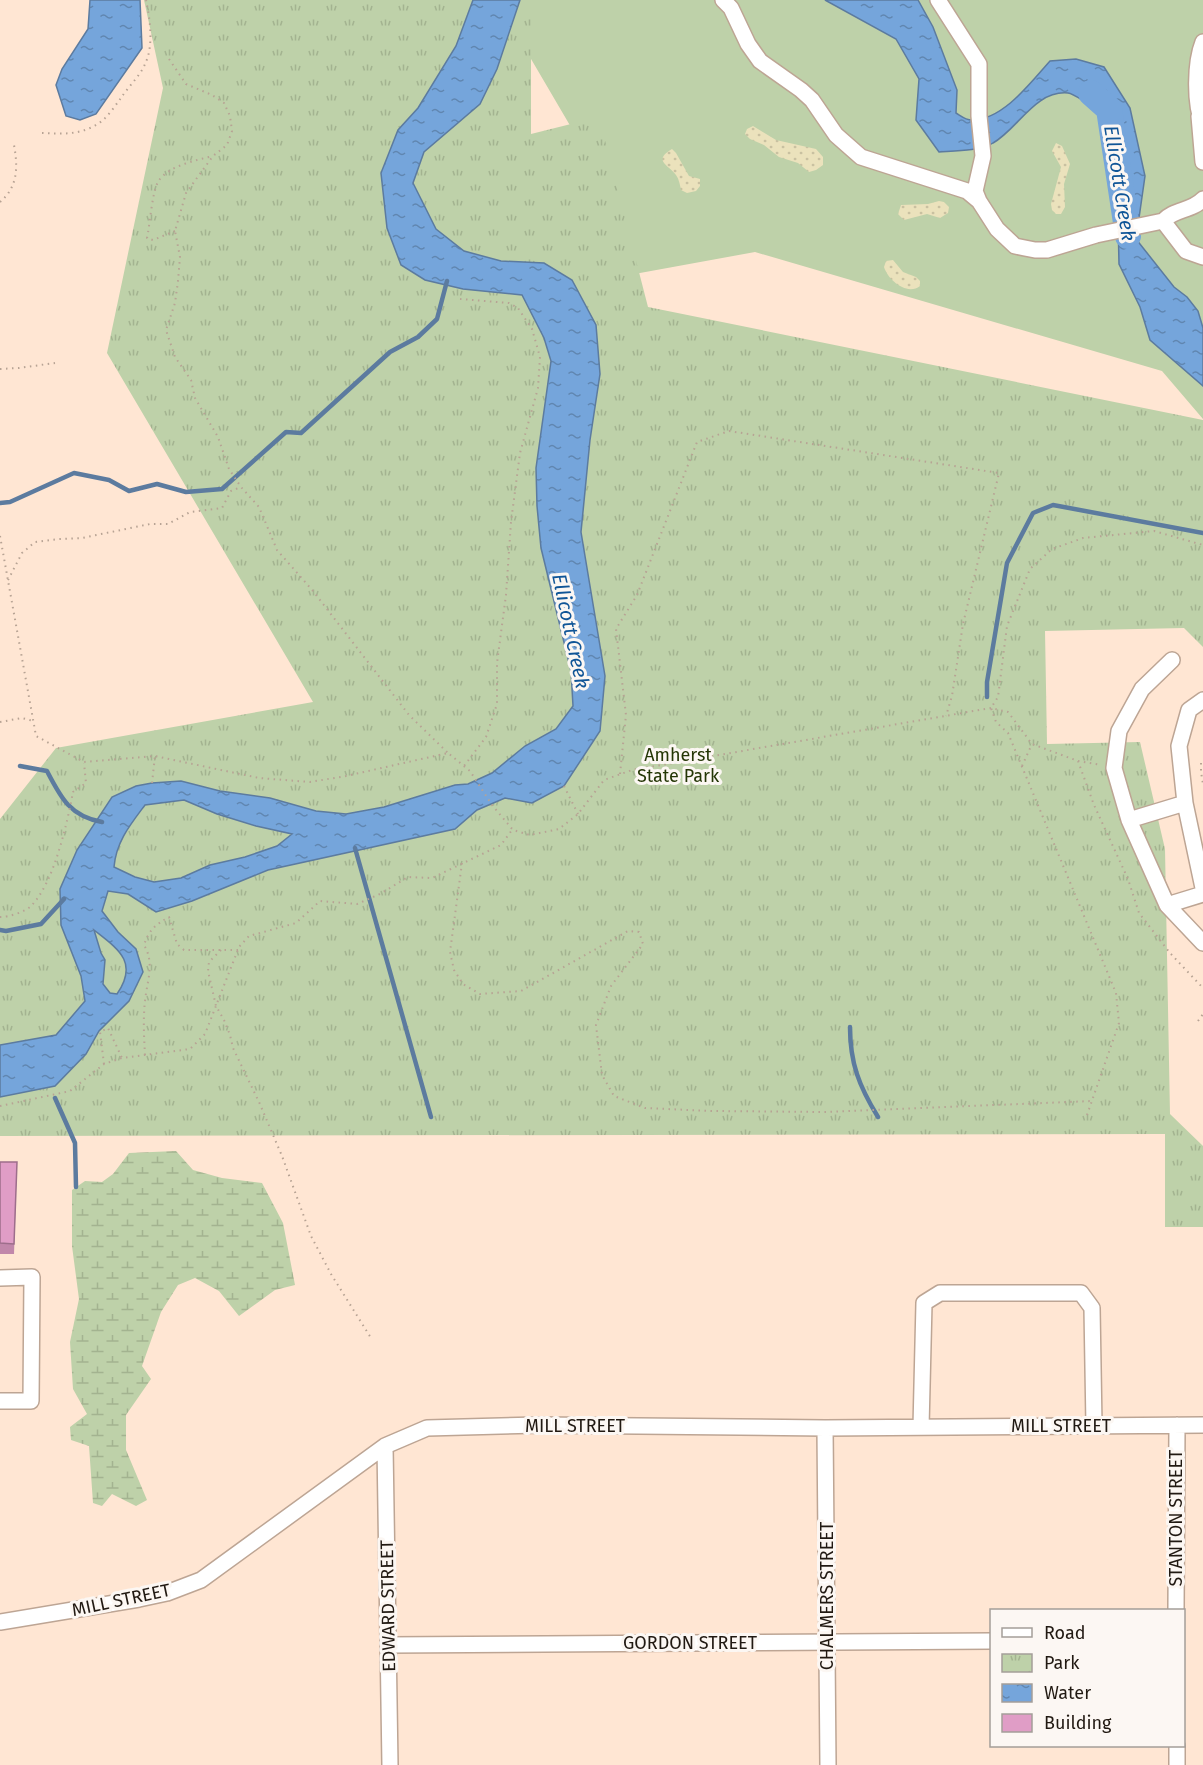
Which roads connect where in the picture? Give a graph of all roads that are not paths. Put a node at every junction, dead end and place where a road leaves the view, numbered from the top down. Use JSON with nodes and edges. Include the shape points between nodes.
{"nodes":[{"id":1,"x":723,"y":0,"type":"edge"},
{"id":2,"x":938,"y":0,"type":"edge"},
{"id":3,"x":1203,"y":42,"type":"edge"},
{"id":4,"x":1201,"y":120,"type":"edge"},
{"id":5,"x":1203,"y":162,"type":"edge"},
{"id":6,"x":1203,"y":199,"type":"edge"},
{"id":7,"x":979,"y":201,"type":"junction"},
{"id":8,"x":1157,"y":223,"type":"junction"},
{"id":9,"x":1203,"y":257,"type":"edge"},
{"id":10,"x":1172,"y":660,"type":"dead end"},
{"id":11,"x":1203,"y":700,"type":"edge"},
{"id":12,"x":1185,"y":802,"type":"junction"},
{"id":13,"x":1129,"y":820,"type":"junction"},
{"id":14,"x":1203,"y":888,"type":"edge"},
{"id":15,"x":1203,"y":894,"type":"edge"},
{"id":16,"x":1167,"y":905,"type":"junction"},
{"id":17,"x":1203,"y":943,"type":"edge"},
{"id":18,"x":0,"y":1278,"type":"edge"},
{"id":19,"x":0,"y":1401,"type":"edge"},
{"id":20,"x":1177,"y":1425,"type":"junction"},
{"id":21,"x":1203,"y":1425,"type":"edge"},
{"id":22,"x":1094,"y":1426,"type":"junction"},
{"id":23,"x":921,"y":1427,"type":"junction"},
{"id":24,"x":825,"y":1428,"type":"junction"},
{"id":25,"x":385,"y":1446,"type":"junction"},
{"id":26,"x":1176,"y":1609,"type":"edge"},
{"id":27,"x":0,"y":1622,"type":"edge"},
{"id":28,"x":990,"y":1641,"type":"edge"},
{"id":29,"x":827,"y":1642,"type":"junction"},
{"id":30,"x":388,"y":1645,"type":"junction"},
{"id":31,"x":1177,"y":1747,"type":"edge"},
{"id":32,"x":390,"y":1765,"type":"edge"},
{"id":33,"x":828,"y":1765,"type":"edge"},
{"id":34,"x":1177,"y":1765,"type":"edge"}],
"edges":[{"from":1,"to":7,"type":"street","via":[[760,61],[806,95],[836,135],[861,157],[967,191]]},
{"from":2,"to":7,"type":"street","via":[[979,64],[983,156],[975,191]]},
{"from":3,"to":4,"type":"street","via":[[1197,62]]},
{"from":4,"to":5,"type":"street"},
{"from":6,"to":8,"type":"street"},
{"from":7,"to":8,"type":"street","via":[[997,229],[1015,246],[1035,250]]},
{"from":8,"to":9,"type":"street","via":[[1186,251]]},
{"from":10,"to":13,"type":"street","via":[[1142,689],[1119,730],[1114,768]]},
{"from":11,"to":12,"type":"street","via":[[1189,710],[1179,746]]},
{"from":12,"to":13,"type":"street"},
{"from":12,"to":14,"type":"street"},
{"from":13,"to":16,"type":"street"},
{"from":15,"to":16,"type":"street"},
{"from":16,"to":17,"type":"street"},
{"from":18,"to":19,"type":"street","via":[[32,1278],[31,1401]]},
{"from":20,"to":21,"type":"street","name":"MILL STREET"},
{"from":20,"to":22,"type":"street","name":"MILL STREET"},
{"from":20,"to":26,"type":"street","name":"STANTON STREET"},
{"from":22,"to":23,"type":"street","name":"MILL STREET"},
{"from":22,"to":23,"type":"street","via":[[1092,1308],[1081,1293],[940,1293],[924,1303]]},
{"from":23,"to":24,"type":"street","name":"MILL STREET"},
{"from":24,"to":25,"type":"street","name":"MILL STREET","via":[[427,1428]]},
{"from":24,"to":29,"type":"street","name":"CHALMERS STREET"},
{"from":25,"to":27,"type":"street","name":"MILL STREET","via":[[201,1580],[140,1599]]},
{"from":25,"to":30,"type":"street","name":"EDWARD STREET"},
{"from":28,"to":29,"type":"street","name":"GORDON STREET"},
{"from":29,"to":30,"type":"street","name":"GORDON STREET"},
{"from":29,"to":33,"type":"street","name":"CHALMERS STREET"},
{"from":30,"to":32,"type":"street","name":"EDWARD STREET"},
{"from":31,"to":34,"type":"street"}]}
